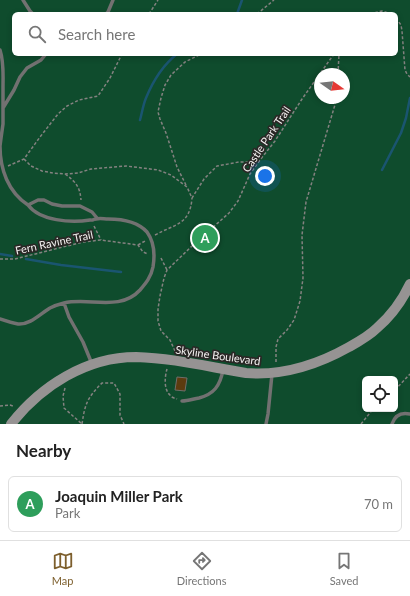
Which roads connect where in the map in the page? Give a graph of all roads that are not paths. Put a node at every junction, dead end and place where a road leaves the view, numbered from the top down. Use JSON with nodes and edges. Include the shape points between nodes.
{"nodes":[{"id":1,"x":23,"y":0,"type":"edge"},
{"id":2,"x":114,"y":0,"type":"edge"},
{"id":3,"x":31,"y":12,"type":"edge"},
{"id":4,"x":108,"y":12,"type":"edge"},
{"id":5,"x":0,"y":50,"type":"edge"},
{"id":6,"x":44,"y":56,"type":"edge"},
{"id":7,"x":3,"y":108,"type":"junction"},
{"id":8,"x":2,"y":169,"type":"edge"},
{"id":9,"x":28,"y":205,"type":"junction"},
{"id":10,"x":97,"y":218,"type":"junction"},
{"id":11,"x":410,"y":284,"type":"edge"},
{"id":12,"x":64,"y":303,"type":"junction"},
{"id":13,"x":0,"y":319,"type":"edge"},
{"id":14,"x":92,"y":364,"type":"junction"},
{"id":15,"x":223,"y":369,"type":"junction"},
{"id":16,"x":272,"y":373,"type":"junction"},
{"id":17,"x":182,"y":401,"type":"road end"},
{"id":18,"x":410,"y":414,"type":"edge"},
{"id":19,"x":11,"y":424,"type":"edge"},
{"id":20,"x":266,"y":424,"type":"edge"},
{"id":21,"x":392,"y":424,"type":"edge"}],
"edges":[{"from":1,"to":3,"type":"lane"},
{"from":2,"to":4,"type":"lane"},
{"from":5,"to":7,"type":"lane","via":[[4,69]]},
{"from":6,"to":7,"type":"lane","via":[[27,68]]},
{"from":7,"to":8,"type":"lane","via":[[0,147]]},
{"from":8,"to":9,"type":"lane","via":[[13,190]]},
{"from":9,"to":10,"type":"lane","via":[[47,218],[80,221]]},
{"from":9,"to":10,"type":"lane","via":[[44,200],[62,206],[80,206],[92,212]]},
{"from":10,"to":12,"type":"lane","via":[[130,221],[145,231],[153,245],[152,270],[148,280],[137,293],[120,302]]},
{"from":11,"to":16,"type":"main road","name":"Skyline Boulevard","via":[[394,311],[367,336],[323,360]]},
{"from":12,"to":13,"type":"lane","via":[[27,322],[19,324]]},
{"from":12,"to":14,"type":"lane"},
{"from":14,"to":15,"type":"main road","name":"Skyline Boulevard","via":[[135,357]]},
{"from":14,"to":19,"type":"main road","name":"Skyline Boulevard","via":[[47,388]]},
{"from":15,"to":16,"type":"main road","name":"Skyline Boulevard"},
{"from":15,"to":17,"type":"lane","via":[[218,385],[207,396]]},
{"from":16,"to":20,"type":"lane"},
{"from":18,"to":21,"type":"lane","via":[[398,415]]}]}
